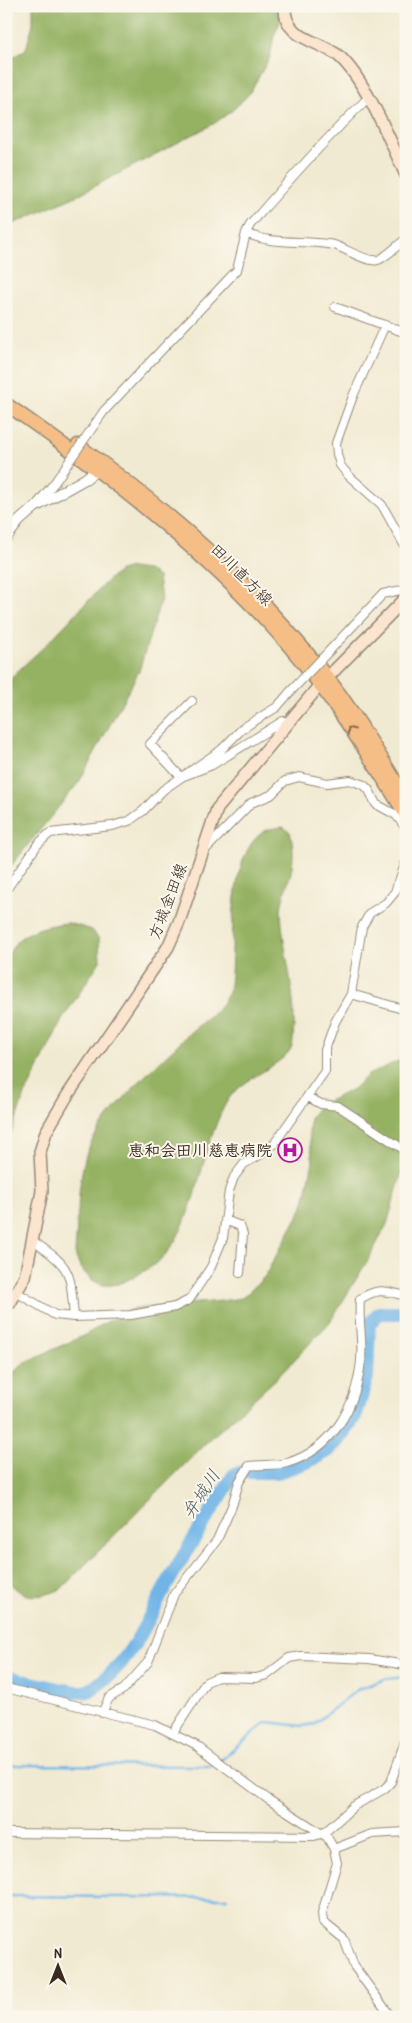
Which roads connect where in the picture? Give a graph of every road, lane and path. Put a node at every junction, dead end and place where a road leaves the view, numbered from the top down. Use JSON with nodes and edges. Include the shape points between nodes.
{"nodes":[{"id":1,"x":285,"y":6,"type":"edge"},
{"id":2,"x":368,"y":98,"type":"junction"},
{"id":3,"x":406,"y":175,"type":"edge"},
{"id":4,"x":246,"y":233,"type":"junction"},
{"id":5,"x":406,"y":239,"type":"edge"},
{"id":6,"x":334,"y":307,"type":"dead end"},
{"id":7,"x":386,"y":325,"type":"junction"},
{"id":8,"x":406,"y":333,"type":"edge"},
{"id":9,"x":6,"y":395,"type":"edge"},
{"id":10,"x":6,"y":404,"type":"edge"},
{"id":11,"x":101,"y":467,"type":"junction"},
{"id":12,"x":35,"y":507,"type":"junction"},
{"id":13,"x":6,"y":538,"type":"edge"},
{"id":14,"x":406,"y":548,"type":"edge"},
{"id":15,"x":406,"y":589,"type":"edge"},
{"id":16,"x":406,"y":598,"type":"edge"},
{"id":17,"x":323,"y":682,"type":"junction"},
{"id":18,"x":192,"y":701,"type":"dead end"},
{"id":19,"x":289,"y":722,"type":"junction"},
{"id":20,"x":181,"y":777,"type":"junction"},
{"id":21,"x":406,"y":798,"type":"edge"},
{"id":22,"x":406,"y":815,"type":"edge"},
{"id":23,"x":406,"y":828,"type":"edge"},
{"id":24,"x":203,"y":851,"type":"junction"},
{"id":25,"x":406,"y":862,"type":"edge"},
{"id":26,"x":6,"y":890,"type":"edge"},
{"id":27,"x":350,"y":994,"type":"junction"},
{"id":28,"x":406,"y":1010,"type":"edge"},
{"id":29,"x":308,"y":1097,"type":"junction"},
{"id":30,"x":406,"y":1151,"type":"edge"},
{"id":31,"x":226,"y":1220,"type":"junction"},
{"id":32,"x":33,"y":1241,"type":"junction"},
{"id":33,"x":240,"y":1273,"type":"dead end"},
{"id":34,"x":16,"y":1292,"type":"junction"},
{"id":35,"x":406,"y":1296,"type":"edge"},
{"id":36,"x":6,"y":1306,"type":"edge"},
{"id":37,"x":74,"y":1317,"type":"junction"},
{"id":38,"x":406,"y":1665,"type":"edge"},
{"id":39,"x":6,"y":1688,"type":"edge"},
{"id":40,"x":102,"y":1713,"type":"junction"},
{"id":41,"x":173,"y":1733,"type":"junction"},
{"id":42,"x":406,"y":1738,"type":"edge"},
{"id":43,"x":406,"y":1832,"type":"edge"},
{"id":44,"x":324,"y":1833,"type":"junction"},
{"id":45,"x":6,"y":1834,"type":"edge"},
{"id":46,"x":334,"y":1849,"type":"junction"},
{"id":47,"x":391,"y":2017,"type":"edge"}],
"edges":[{"from":1,"to":2,"type":"main road","via":[[289,26],[308,41],[339,56]]},
{"from":2,"to":3,"type":"main road"},
{"from":2,"to":4,"type":"street","via":[[302,164]]},
{"from":4,"to":5,"type":"street","via":[[256,238],[338,246],[370,260],[378,260]]},
{"from":4,"to":12,"type":"street","bridge":true,"via":[[237,270],[104,411]]},
{"from":6,"to":7,"type":"street"},
{"from":7,"to":8,"type":"street"},
{"from":7,"to":14,"type":"street","via":[[353,396],[336,443],[336,454],[348,475],[382,504]]},
{"from":9,"to":11,"type":"main road","name":"田川直方線"},
{"from":10,"to":11,"type":"main road","name":"田川直方線"},
{"from":11,"to":12,"type":"street","via":[[85,480]]},
{"from":11,"to":17,"type":"main road","name":"田川直方線","via":[[182,527],[241,581]]},
{"from":12,"to":13,"type":"street"},
{"from":15,"to":20,"type":"street","bridge":true,"via":[[383,594],[276,707]]},
{"from":16,"to":17,"type":"main road","name":"方城金田線"},
{"from":17,"to":19,"type":"main road","name":"方城金田線"},
{"from":17,"to":21,"type":"main road","name":"田川直方線"},
{"from":22,"to":17,"type":"main road","name":"田川直方線","one_way":true},
{"from":18,"to":20,"type":"street","via":[[150,744]]},
{"from":19,"to":20,"type":"street","via":[[283,721],[212,765]]},
{"from":19,"to":24,"type":"main road","name":"方城金田線","via":[[217,809]]},
{"from":20,"to":26,"type":"street","via":[[129,821],[50,833],[38,844]]},
{"from":23,"to":24,"type":"street","via":[[396,815],[376,804],[364,785],[350,780],[327,783],[300,777],[285,781],[271,795],[251,803]]},
{"from":24,"to":32,"type":"main road","name":"方城金田線","via":[[180,922],[168,947],[46,1132],[40,1152],[42,1191]]},
{"from":25,"to":27,"type":"street","via":[[395,892],[370,914],[362,927]]},
{"from":27,"to":28,"type":"street"},
{"from":27,"to":29,"type":"street","via":[[325,1050],[325,1071]]},
{"from":29,"to":30,"type":"street","via":[[321,1104],[338,1106]]},
{"from":29,"to":31,"type":"street","via":[[274,1144],[244,1164],[234,1177]]},
{"from":31,"to":33,"type":"street","via":[[240,1226],[243,1234]]},
{"from":31,"to":37,"type":"street","via":[[223,1238],[211,1267],[189,1300],[175,1307],[131,1315]]},
{"from":32,"to":34,"type":"main road","name":"方城金田線","via":[[25,1277]]},
{"from":32,"to":37,"type":"street","via":[[58,1258],[67,1270]]},
{"from":34,"to":36,"type":"main road","name":"方城金田線"},
{"from":34,"to":37,"type":"street","via":[[55,1315]]},
{"from":35,"to":40,"type":"street","via":[[382,1290],[360,1300],[361,1359],[345,1417],[332,1436],[311,1453],[286,1463],[249,1466],[239,1482],[217,1540],[174,1594],[148,1662],[124,1689],[109,1698]]},
{"from":38,"to":41,"type":"street","via":[[369,1659],[301,1656],[289,1658],[267,1675],[256,1678],[218,1677],[206,1682]]},
{"from":39,"to":40,"type":"street"},
{"from":40,"to":41,"type":"street","via":[[155,1725]]},
{"from":41,"to":44,"type":"street","via":[[197,1746],[269,1800]]},
{"from":42,"to":44,"type":"street","via":[[391,1782],[354,1806]]},
{"from":43,"to":46,"type":"street","via":[[372,1834]]},
{"from":44,"to":45,"type":"street","via":[[314,1836]]},
{"from":44,"to":46,"type":"street"},
{"from":46,"to":47,"type":"street","via":[[336,1870],[322,1913],[323,1922],[344,1939],[354,1966]]}]}
